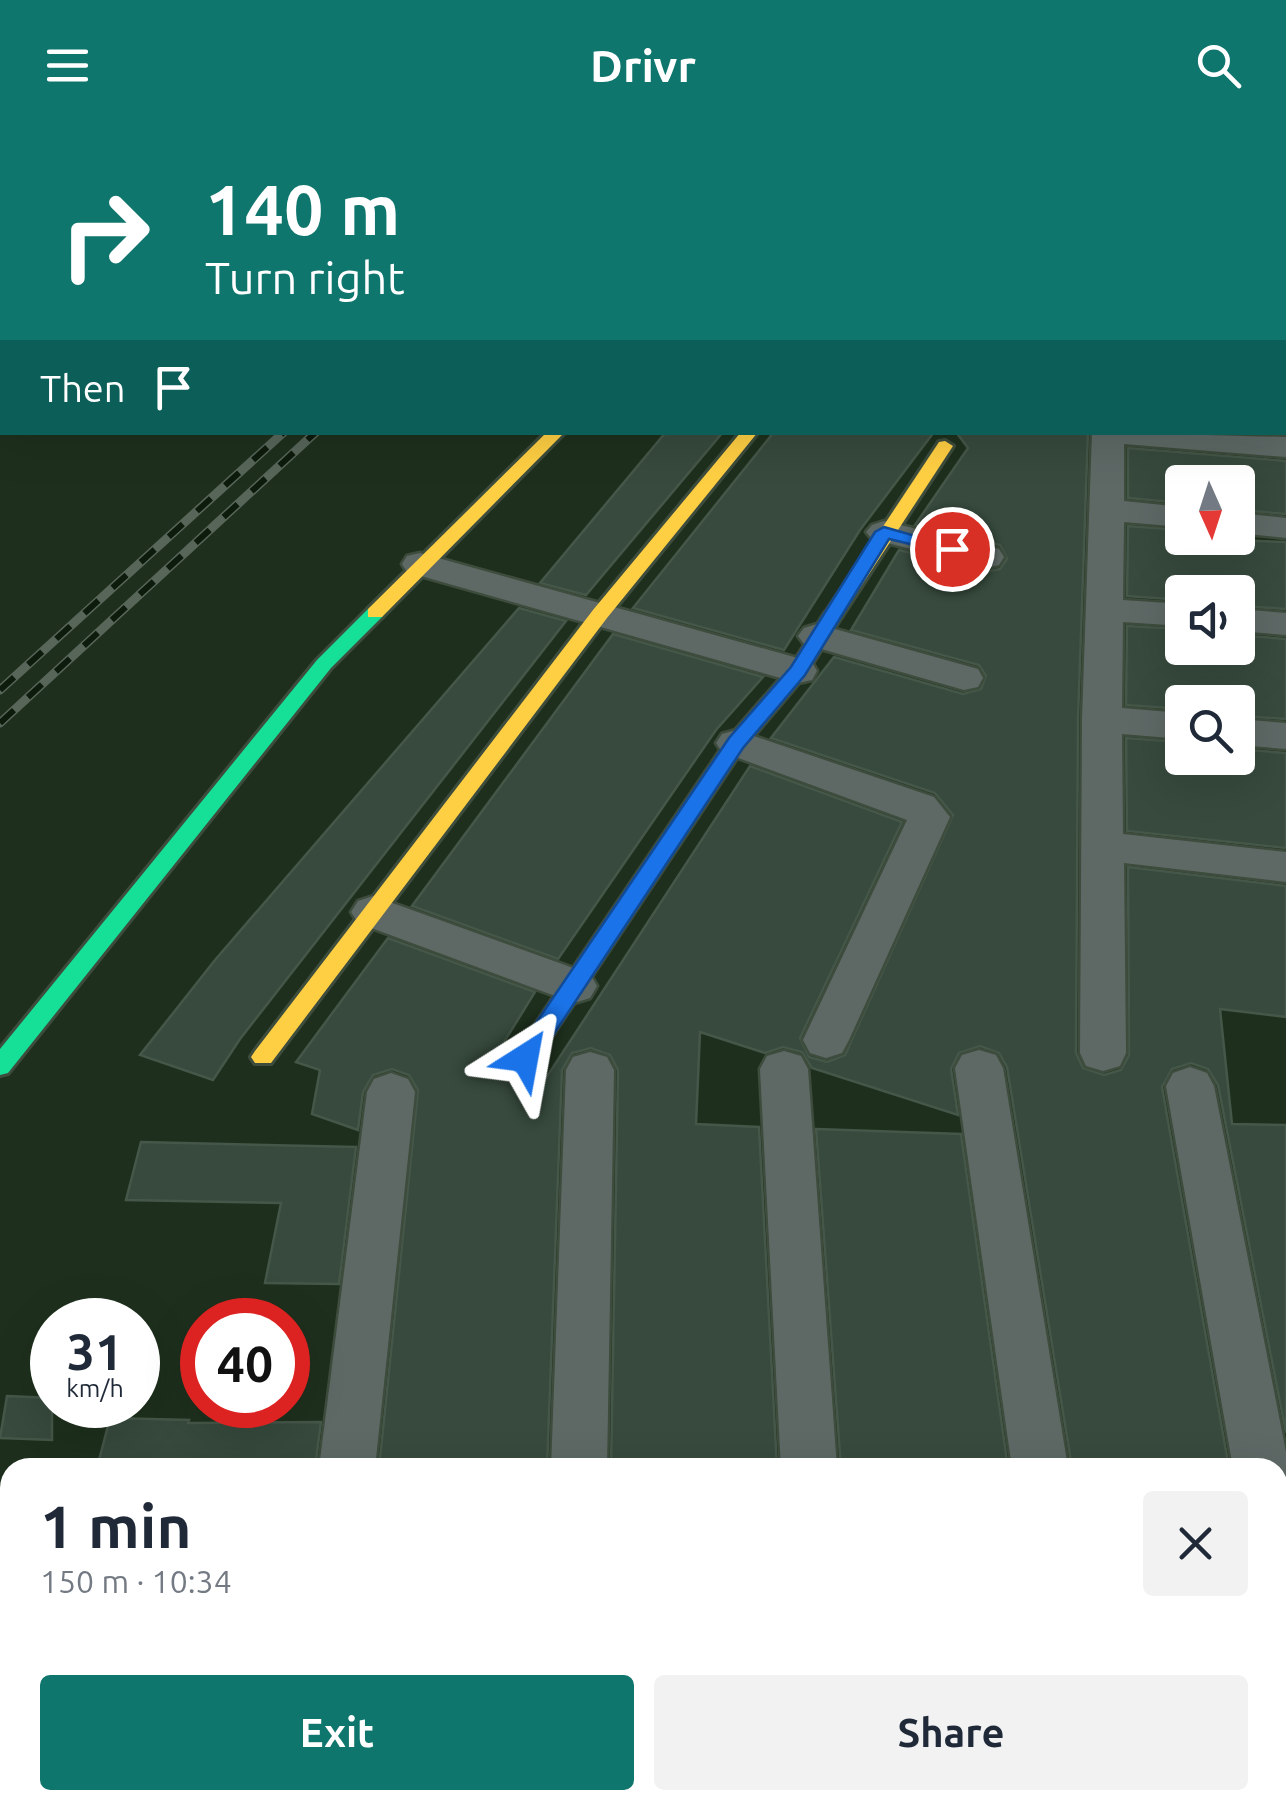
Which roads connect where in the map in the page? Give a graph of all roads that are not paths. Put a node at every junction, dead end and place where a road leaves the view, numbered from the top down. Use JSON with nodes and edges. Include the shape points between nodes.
{"nodes":[{"id":1,"x":554,"y":435,"type":"edge"},
{"id":2,"x":748,"y":435,"type":"edge"},
{"id":3,"x":1108,"y":435,"type":"edge"},
{"id":4,"x":1133,"y":435,"type":"edge"},
{"id":5,"x":945,"y":446,"type":"dead end"},
{"id":6,"x":1286,"y":447,"type":"edge"},
{"id":7,"x":1104,"y":510,"type":"junction"},
{"id":8,"x":1165,"y":516,"type":"edge"},
{"id":9,"x":1255,"y":525,"type":"edge"},
{"id":10,"x":1286,"y":528,"type":"edge"},
{"id":11,"x":884,"y":532,"type":"junction"},
{"id":12,"x":986,"y":558,"type":"dead end"},
{"id":13,"x":420,"y":564,"type":"junction"},
{"id":14,"x":1107,"y":610,"type":"junction"},
{"id":15,"x":600,"y":614,"type":"junction"},
{"id":16,"x":1165,"y":615,"type":"edge"},
{"id":17,"x":1255,"y":621,"type":"edge"},
{"id":18,"x":1286,"y":624,"type":"edge"},
{"id":19,"x":818,"y":636,"type":"junction"},
{"id":20,"x":798,"y":670,"type":"junction"},
{"id":21,"x":964,"y":678,"type":"dead end"},
{"id":22,"x":1102,"y":718,"type":"junction"},
{"id":23,"x":1165,"y":724,"type":"edge"},
{"id":24,"x":1255,"y":733,"type":"edge"},
{"id":25,"x":1286,"y":736,"type":"edge"},
{"id":26,"x":736,"y":743,"type":"junction"},
{"id":27,"x":1102,"y":846,"type":"junction"},
{"id":28,"x":1286,"y":867,"type":"edge"},
{"id":29,"x":373,"y":912,"type":"junction"},
{"id":30,"x":574,"y":986,"type":"junction"},
{"id":31,"x":826,"y":1040,"type":"dead end"},
{"id":32,"x":1103,"y":1053,"type":"dead end"},
{"id":33,"x":263,"y":1057,"type":"dead end"},
{"id":34,"x":525,"y":1058,"type":"dead end"},
{"id":35,"x":0,"y":1066,"type":"edge"},
{"id":36,"x":979,"y":1068,"type":"dead end"},
{"id":37,"x":784,"y":1069,"type":"dead end"},
{"id":38,"x":590,"y":1070,"type":"dead end"},
{"id":39,"x":1190,"y":1086,"type":"dead end"},
{"id":40,"x":391,"y":1092,"type":"dead end"},
{"id":41,"x":348,"y":1458,"type":"edge"},
{"id":42,"x":578,"y":1458,"type":"edge"},
{"id":43,"x":807,"y":1458,"type":"edge"},
{"id":44,"x":1038,"y":1458,"type":"edge"},
{"id":45,"x":1259,"y":1458,"type":"edge"}],
"edges":[{"from":1,"to":13,"type":"street"},
{"from":2,"to":15,"type":"street"},
{"from":3,"to":7,"type":"street"},
{"from":4,"to":6,"type":"street"},
{"from":5,"to":11,"type":"street"},
{"from":7,"to":8,"type":"street"},
{"from":7,"to":14,"type":"street"},
{"from":9,"to":10,"type":"street"},
{"from":11,"to":12,"type":"street"},
{"from":11,"to":19,"type":"street"},
{"from":13,"to":15,"type":"street"},
{"from":13,"to":35,"type":"street","via":[[324,664]]},
{"from":14,"to":16,"type":"street"},
{"from":14,"to":22,"type":"street"},
{"from":15,"to":20,"type":"street"},
{"from":15,"to":29,"type":"street"},
{"from":17,"to":18,"type":"street"},
{"from":19,"to":20,"type":"street"},
{"from":19,"to":21,"type":"street"},
{"from":20,"to":26,"type":"street"},
{"from":22,"to":23,"type":"street"},
{"from":22,"to":27,"type":"street"},
{"from":24,"to":25,"type":"street"},
{"from":26,"to":30,"type":"street"},
{"from":26,"to":31,"type":"street","via":[[919,806],[929,817]]},
{"from":27,"to":28,"type":"street"},
{"from":27,"to":32,"type":"street"},
{"from":29,"to":30,"type":"street"},
{"from":29,"to":33,"type":"street"},
{"from":30,"to":34,"type":"street"},
{"from":36,"to":44,"type":"street"},
{"from":37,"to":43,"type":"street"},
{"from":38,"to":42,"type":"street"},
{"from":39,"to":45,"type":"street"},
{"from":40,"to":41,"type":"street"}]}
